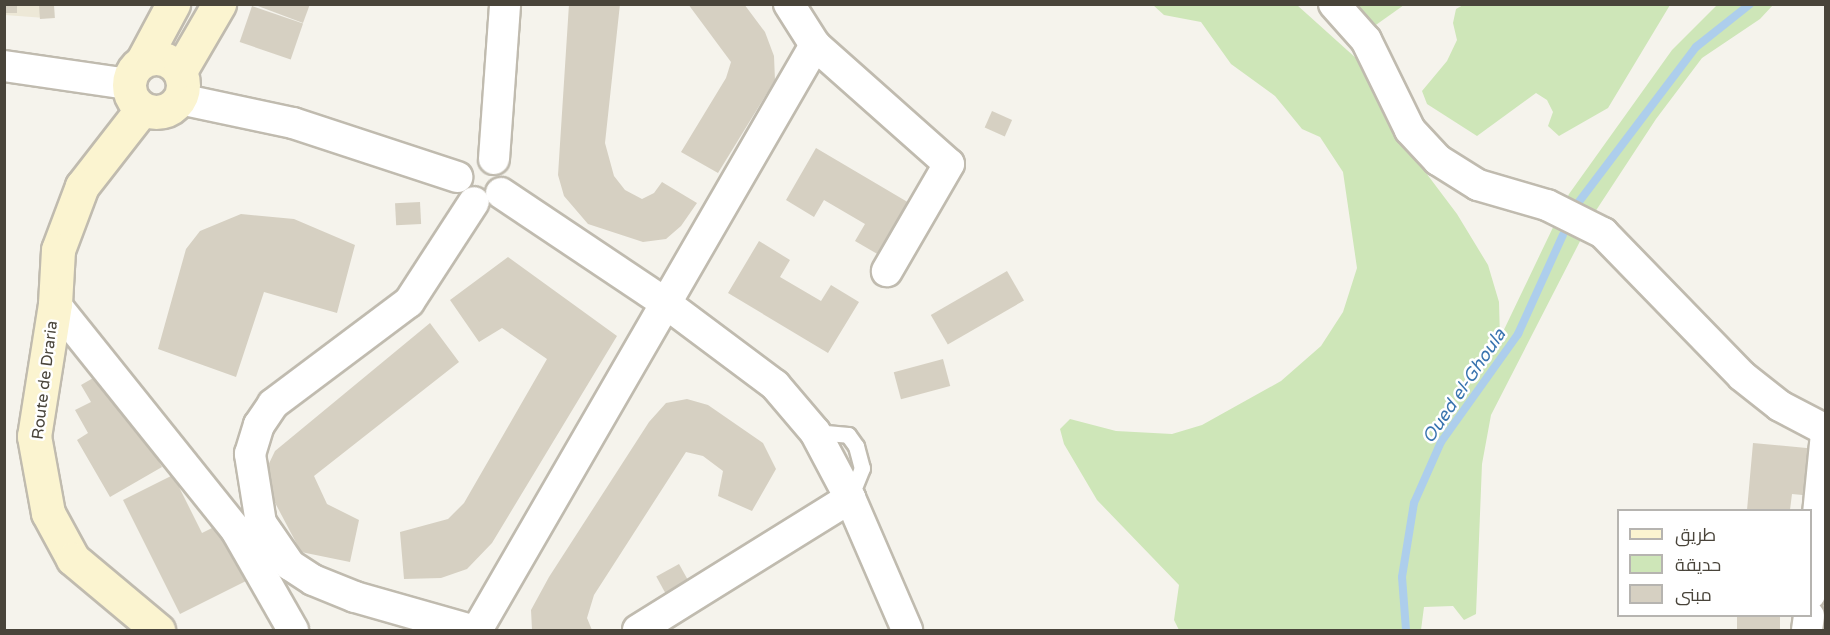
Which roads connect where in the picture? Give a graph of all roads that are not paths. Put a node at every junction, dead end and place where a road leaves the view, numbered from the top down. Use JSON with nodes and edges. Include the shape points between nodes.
{"nodes":[{"id":1,"x":173,"y":4,"type":"edge"},
{"id":2,"x":219,"y":4,"type":"edge"},
{"id":3,"x":505,"y":4,"type":"edge"},
{"id":4,"x":789,"y":4,"type":"edge"},
{"id":5,"x":1334,"y":4,"type":"edge"},
{"id":6,"x":815,"y":45,"type":"junction"},
{"id":7,"x":4,"y":66,"type":"edge"},
{"id":8,"x":138,"y":84,"type":"junction"},
{"id":9,"x":180,"y":85,"type":"junction"},
{"id":10,"x":494,"y":159,"type":"junction"},
{"id":11,"x":457,"y":177,"type":"junction"},
{"id":12,"x":487,"y":198,"type":"junction"},
{"id":13,"x":887,"y":271,"type":"dead end"},
{"id":14,"x":55,"y":304,"type":"junction"},
{"id":15,"x":668,"y":305,"type":"junction"},
{"id":16,"x":1826,"y":431,"type":"edge"},
{"id":17,"x":850,"y":498,"type":"junction"},
{"id":18,"x":1812,"y":574,"type":"edge"},
{"id":19,"x":655,"y":626,"type":"edge"},
{"id":20,"x":158,"y":630,"type":"edge"},
{"id":21,"x":293,"y":630,"type":"edge"},
{"id":22,"x":471,"y":630,"type":"edge"},
{"id":23,"x":477,"y":630,"type":"edge"},
{"id":24,"x":907,"y":630,"type":"edge"}],
"edges":[{"from":1,"to":8,"type":"main road","name":"Route de Draria"},
{"from":2,"to":9,"type":"main road"},
{"from":3,"to":10,"type":"street"},
{"from":4,"to":6,"type":"street"},
{"from":5,"to":16,"type":"street","via":[[1366,40],[1410,130],[1438,160],[1478,185],[1547,205],[1603,233],[1742,376],[1780,406]]},
{"from":6,"to":13,"type":"street","via":[[950,164]]},
{"from":6,"to":15,"type":"street"},
{"from":7,"to":8,"type":"street"},
{"from":8,"to":9,"type":"main road","via":[[167,110]]},
{"from":8,"to":9,"type":"main road","via":[[168,59]]},
{"from":8,"to":14,"type":"main road","name":"Route de Draria","via":[[82,186],[58,250]]},
{"from":9,"to":11,"type":"street"},
{"from":10,"to":11,"type":"street","via":[[471,158]]},
{"from":10,"to":12,"type":"street","via":[[504,171]]},
{"from":11,"to":12,"type":"street","via":[[461,193]]},
{"from":12,"to":15,"type":"street"},
{"from":12,"to":22,"type":"street","via":[[410,302],[273,404],[259,424],[250,454],[261,523],[290,565],[313,580],[355,597]]},
{"from":14,"to":20,"type":"main road","name":"Route de Draria","via":[[34,436],[48,513],[73,559]]},
{"from":14,"to":21,"type":"street","via":[[236,530]]},
{"from":15,"to":17,"type":"street","via":[[775,385],[814,432]]},
{"from":15,"to":23,"type":"street"},
{"from":16,"to":18,"type":"street"},
{"from":17,"to":19,"type":"street"},
{"from":17,"to":24,"type":"street"}]}
